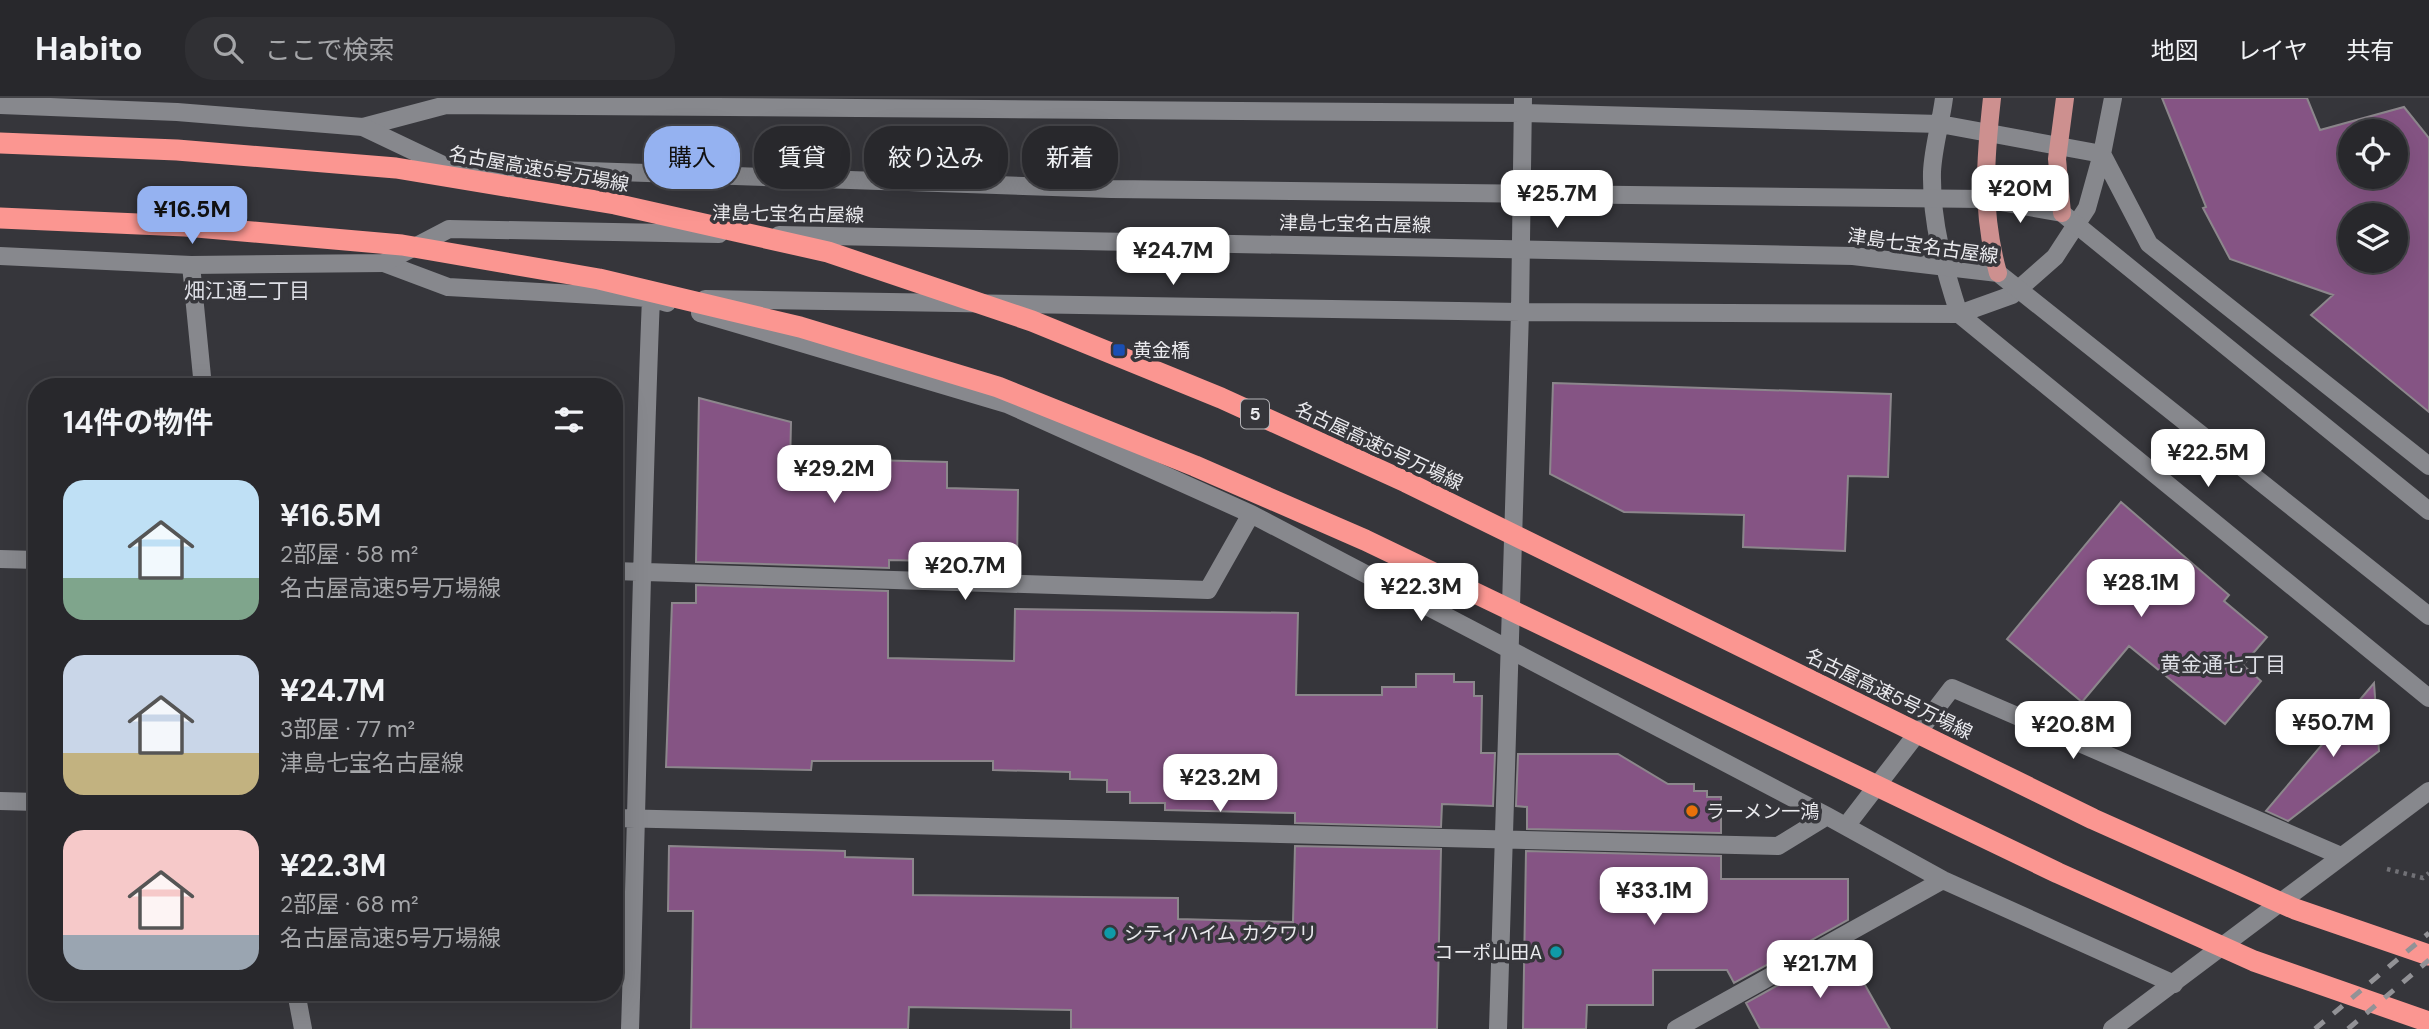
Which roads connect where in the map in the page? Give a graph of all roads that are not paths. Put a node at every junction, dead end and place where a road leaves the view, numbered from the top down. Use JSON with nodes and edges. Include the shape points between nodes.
{"nodes":[{"id":1,"x":1944,"y":98,"type":"edge"},
{"id":2,"x":1992,"y":98,"type":"edge"},
{"id":3,"x":2065,"y":98,"type":"edge"},
{"id":4,"x":2113,"y":98,"type":"edge"},
{"id":5,"x":655,"y":101,"type":"edge"},
{"id":6,"x":0,"y":105,"type":"edge"},
{"id":7,"x":177,"y":105,"type":"edge"},
{"id":8,"x":1522,"y":105,"type":"edge"},
{"id":9,"x":1940,"y":124,"type":"junction"},
{"id":10,"x":363,"y":127,"type":"junction"},
{"id":11,"x":0,"y":143,"type":"edge"},
{"id":12,"x":2102,"y":154,"type":"junction"},
{"id":13,"x":1984,"y":199,"type":"junction"},
{"id":14,"x":2062,"y":213,"type":"junction"},
{"id":15,"x":0,"y":218,"type":"edge"},
{"id":16,"x":0,"y":256,"type":"edge"},
{"id":17,"x":384,"y":262,"type":"junction"},
{"id":18,"x":191,"y":265,"type":"junction"},
{"id":19,"x":1998,"y":273,"type":"junction"},
{"id":20,"x":651,"y":298,"type":"junction"},
{"id":21,"x":1520,"y":312,"type":"junction"},
{"id":22,"x":1959,"y":314,"type":"junction"},
{"id":23,"x":202,"y":378,"type":"edge"},
{"id":24,"x":2429,"y":466,"type":"edge"},
{"id":25,"x":2429,"y":511,"type":"edge"},
{"id":26,"x":1251,"y":514,"type":"junction"},
{"id":27,"x":0,"y":559,"type":"edge"},
{"id":28,"x":28,"y":560,"type":"edge"},
{"id":29,"x":623,"y":571,"type":"edge"},
{"id":30,"x":640,"y":571,"type":"junction"},
{"id":31,"x":2429,"y":615,"type":"edge"},
{"id":32,"x":1510,"y":648,"type":"junction"},
{"id":33,"x":2429,"y":698,"type":"edge"},
{"id":34,"x":2429,"y":791,"type":"edge"},
{"id":35,"x":0,"y":800,"type":"edge"},
{"id":36,"x":28,"y":802,"type":"edge"},
{"id":37,"x":1827,"y":816,"type":"junction"},
{"id":38,"x":623,"y":817,"type":"edge"},
{"id":39,"x":637,"y":818,"type":"junction"},
{"id":40,"x":1846,"y":826,"type":"junction"},
{"id":41,"x":1505,"y":841,"type":"junction"},
{"id":42,"x":2341,"y":856,"type":"junction"},
{"id":43,"x":1942,"y":880,"type":"junction"},
{"id":44,"x":2429,"y":955,"type":"edge"},
{"id":45,"x":2174,"y":984,"type":"junction"},
{"id":46,"x":298,"y":1001,"type":"edge"},
{"id":47,"x":2429,"y":1022,"type":"edge"},
{"id":48,"x":303,"y":1029,"type":"edge"},
{"id":49,"x":630,"y":1029,"type":"edge"},
{"id":50,"x":1498,"y":1029,"type":"edge"},
{"id":51,"x":1676,"y":1029,"type":"edge"},
{"id":52,"x":2112,"y":1029,"type":"edge"}],
"edges":[{"from":1,"to":9,"type":"street"},
{"from":2,"to":13,"type":"main road"},
{"from":3,"to":14,"type":"main road","via":[[2057,159]]},
{"from":4,"to":12,"type":"street"},
{"from":5,"to":8,"type":"street"},
{"from":5,"to":10,"type":"street","via":[[446,105]]},
{"from":6,"to":7,"type":"street","name":"津島七宝名古屋線"},
{"from":7,"to":10,"type":"street","name":"津島七宝名古屋線"},
{"from":8,"to":9,"type":"street"},
{"from":8,"to":21,"type":"street"},
{"from":9,"to":12,"type":"street"},
{"from":9,"to":22,"type":"street","via":[[1932,170],[1934,220]]},
{"from":10,"to":13,"type":"street","name":"津島七宝名古屋線","via":[[445,166],[1111,190]]},
{"from":11,"to":44,"type":"highway","name":"名古屋高速5号万場線","number":"5","via":[[177,150],[396,168],[615,204],[828,252],[1032,321],[1221,398],[1406,482],[2093,819],[2295,909]]},
{"from":12,"to":22,"type":"street","via":[[2087,208],[2055,257],[2012,295]]},
{"from":12,"to":24,"type":"street","via":[[2150,244]]},
{"from":13,"to":14,"type":"street","name":"津島七宝名古屋線"},
{"from":13,"to":19,"type":"main road"},
{"from":14,"to":25,"type":"street","name":"津島七宝名古屋線"},
{"from":15,"to":47,"type":"highway","via":[[185,226],[402,245],[599,279],[787,324],[998,387],[1365,540],[2058,873],[2242,956]]},
{"from":16,"to":18,"type":"street","name":"津島七宝名古屋線"},
{"from":17,"to":18,"type":"street","name":"津島七宝名古屋線"},
{"from":17,"to":19,"type":"street","name":"津島七宝名古屋線","via":[[449,229],[1853,256]]},
{"from":17,"to":20,"type":"street","via":[[448,287]]},
{"from":18,"to":23,"type":"street"},
{"from":19,"to":31,"type":"street","name":"津島七宝名古屋線"},
{"from":20,"to":21,"type":"street"},
{"from":20,"to":26,"type":"street","via":[[1007,404]]},
{"from":20,"to":30,"type":"street"},
{"from":21,"to":22,"type":"street"},
{"from":21,"to":32,"type":"street"},
{"from":22,"to":33,"type":"street"},
{"from":26,"to":30,"type":"street","via":[[1208,590]]},
{"from":26,"to":32,"type":"street"},
{"from":27,"to":28,"type":"street"},
{"from":29,"to":30,"type":"street"},
{"from":30,"to":39,"type":"street"},
{"from":32,"to":37,"type":"street"},
{"from":32,"to":41,"type":"street"},
{"from":34,"to":42,"type":"street"},
{"from":35,"to":36,"type":"street"},
{"from":37,"to":40,"type":"street"},
{"from":37,"to":41,"type":"street","via":[[1778,846]]},
{"from":38,"to":39,"type":"street"},
{"from":39,"to":41,"type":"street"},
{"from":39,"to":49,"type":"street"},
{"from":40,"to":42,"type":"street","via":[[1952,688]]},
{"from":40,"to":43,"type":"street"},
{"from":41,"to":50,"type":"street"},
{"from":42,"to":45,"type":"street"},
{"from":43,"to":45,"type":"street"},
{"from":43,"to":51,"type":"street"},
{"from":45,"to":52,"type":"street"},
{"from":46,"to":48,"type":"street"}]}
